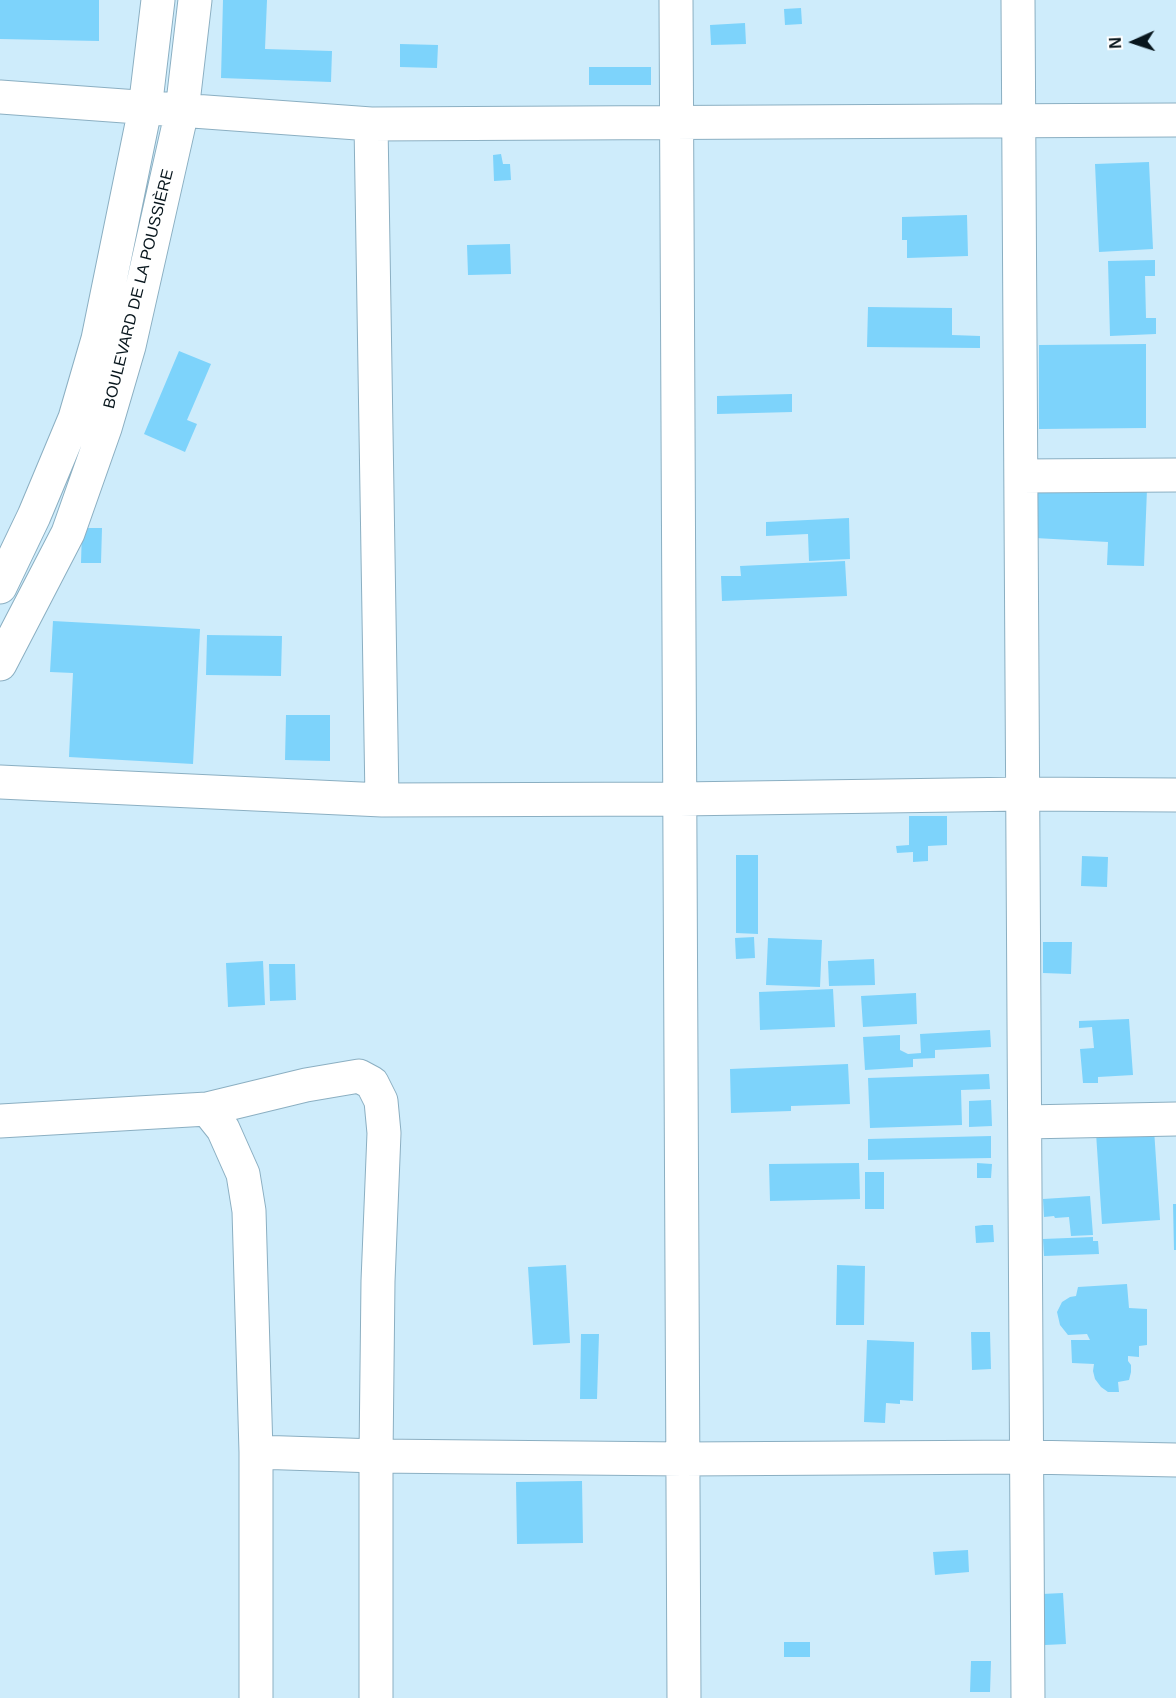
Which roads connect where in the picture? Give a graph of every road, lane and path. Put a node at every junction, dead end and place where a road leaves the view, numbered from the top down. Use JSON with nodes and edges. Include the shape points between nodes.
{"nodes":[{"id":1,"x":158,"y":0,"type":"edge"},
{"id":2,"x":195,"y":0,"type":"edge"},
{"id":3,"x":676,"y":0,"type":"edge"},
{"id":4,"x":1018,"y":0,"type":"edge"},
{"id":5,"x":0,"y":97,"type":"edge"},
{"id":6,"x":145,"y":109,"type":"junction"},
{"id":7,"x":182,"y":111,"type":"junction"},
{"id":8,"x":1019,"y":120,"type":"junction"},
{"id":9,"x":1176,"y":120,"type":"edge"},
{"id":10,"x":370,"y":124,"type":"junction"},
{"id":11,"x":677,"y":124,"type":"junction"},
{"id":12,"x":1176,"y":475,"type":"edge"},
{"id":13,"x":1021,"y":476,"type":"junction"},
{"id":14,"x":0,"y":587,"type":"edge"},
{"id":15,"x":0,"y":664,"type":"edge"},
{"id":16,"x":0,"y":782,"type":"edge"},
{"id":17,"x":1023,"y":794,"type":"junction"},
{"id":18,"x":1176,"y":795,"type":"edge"},
{"id":19,"x":382,"y":800,"type":"junction"},
{"id":20,"x":680,"y":800,"type":"junction"},
{"id":21,"x":207,"y":1109,"type":"junction"},
{"id":22,"x":1176,"y":1119,"type":"edge"},
{"id":23,"x":0,"y":1120,"type":"edge"},
{"id":24,"x":1025,"y":1122,"type":"junction"},
{"id":25,"x":256,"y":1452,"type":"junction"},
{"id":26,"x":376,"y":1456,"type":"junction"},
{"id":27,"x":1027,"y":1457,"type":"junction"},
{"id":28,"x":683,"y":1459,"type":"junction"},
{"id":29,"x":1176,"y":1460,"type":"edge"},
{"id":30,"x":256,"y":1698,"type":"edge"},
{"id":31,"x":376,"y":1698,"type":"edge"},
{"id":32,"x":684,"y":1698,"type":"edge"},
{"id":33,"x":1028,"y":1698,"type":"edge"}],
"edges":[{"from":1,"to":6,"type":"street","name":"BOULEVARD DE LA POUSSIÈRE"},
{"from":2,"to":7,"type":"street","name":"BOULEVARD DE LA POUSSIÈRE"},
{"from":3,"to":11,"type":"street"},
{"from":4,"to":8,"type":"street"},
{"from":5,"to":6,"type":"street"},
{"from":6,"to":7,"type":"street"},
{"from":6,"to":14,"type":"street","name":"BOULEVARD DE LA POUSSIÈRE","via":[[98,339],[78,406],[34,516]]},
{"from":7,"to":10,"type":"street"},
{"from":7,"to":15,"type":"street","name":"BOULEVARD DE LA POUSSIÈRE","via":[[129,346],[105,428],[68,532]]},
{"from":8,"to":9,"type":"street"},
{"from":8,"to":11,"type":"street"},
{"from":8,"to":13,"type":"street"},
{"from":10,"to":11,"type":"street"},
{"from":10,"to":19,"type":"street"},
{"from":11,"to":20,"type":"street"},
{"from":12,"to":13,"type":"street"},
{"from":13,"to":17,"type":"street"},
{"from":16,"to":19,"type":"street"},
{"from":17,"to":18,"type":"street"},
{"from":17,"to":20,"type":"street"},
{"from":17,"to":24,"type":"street"},
{"from":19,"to":20,"type":"street"},
{"from":20,"to":28,"type":"street"},
{"from":21,"to":23,"type":"street"},
{"from":21,"to":25,"type":"street","via":[[223,1129],[243,1174],[249,1211]]},
{"from":21,"to":26,"type":"street","via":[[359,1076],[372,1083],[381,1101],[384,1133]]},
{"from":22,"to":24,"type":"street"},
{"from":24,"to":27,"type":"street"},
{"from":25,"to":26,"type":"street"},
{"from":25,"to":30,"type":"street"},
{"from":26,"to":28,"type":"street"},
{"from":26,"to":31,"type":"street"},
{"from":27,"to":28,"type":"street"},
{"from":27,"to":29,"type":"street"},
{"from":27,"to":33,"type":"street"},
{"from":28,"to":32,"type":"street"}]}
